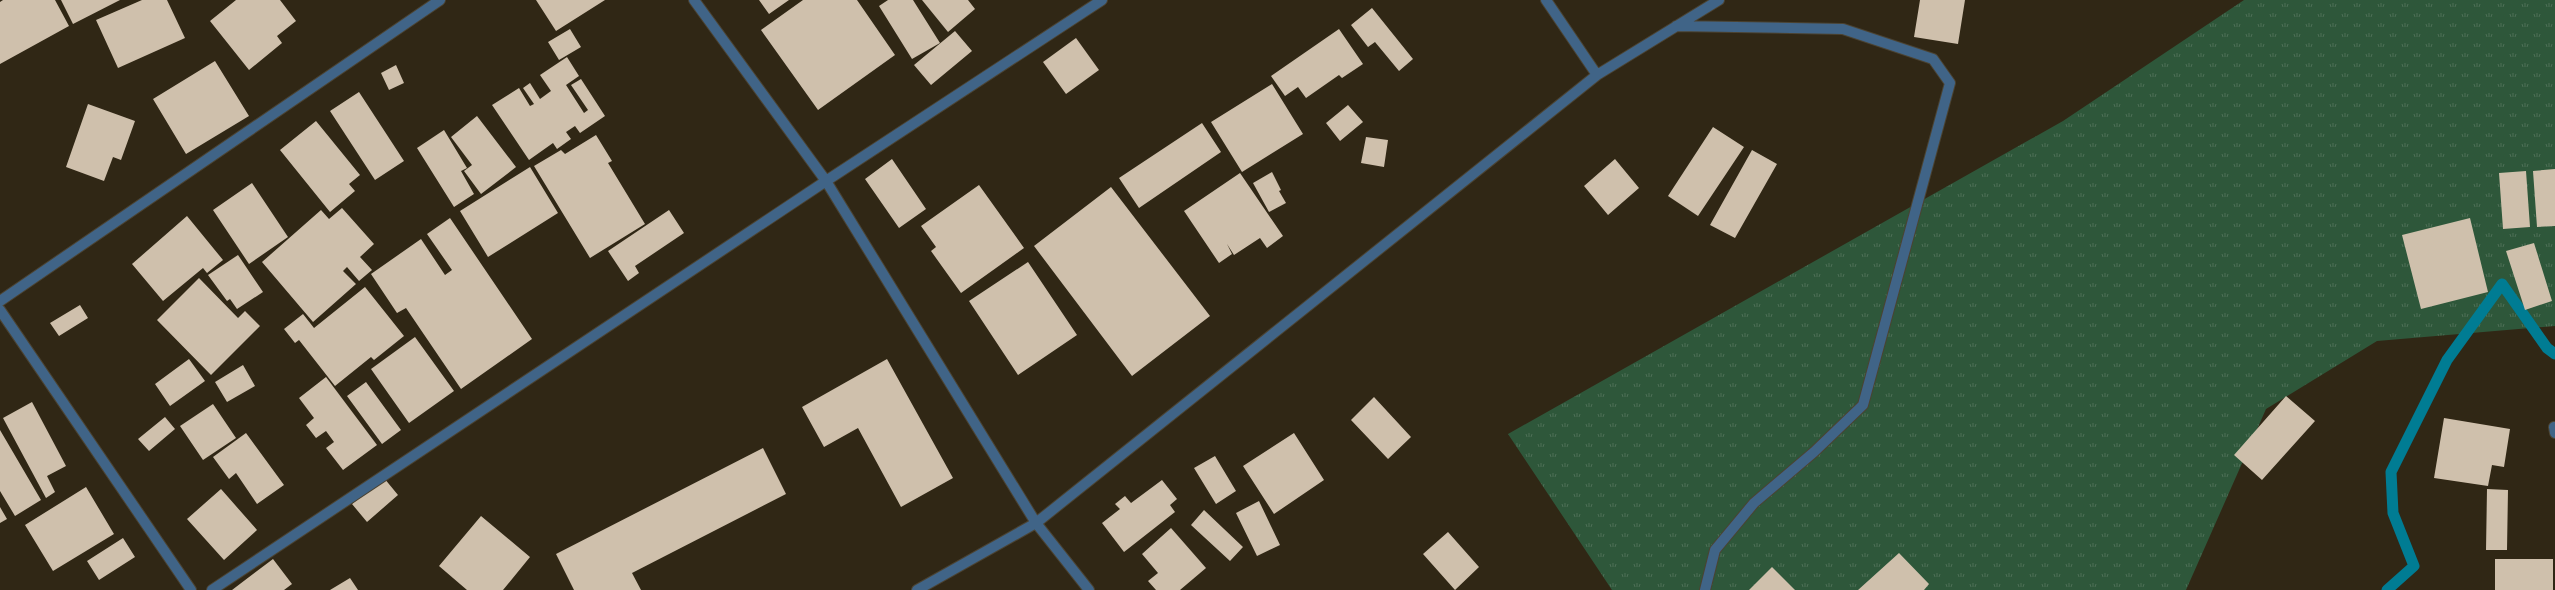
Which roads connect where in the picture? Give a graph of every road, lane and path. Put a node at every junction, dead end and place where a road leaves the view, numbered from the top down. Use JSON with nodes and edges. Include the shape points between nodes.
{"nodes":[{"id":1,"x":440,"y":0,"type":"edge"},
{"id":2,"x":694,"y":0,"type":"edge"},
{"id":3,"x":1102,"y":0,"type":"edge"},
{"id":4,"x":1546,"y":0,"type":"edge"},
{"id":5,"x":1719,"y":0,"type":"edge"},
{"id":6,"x":1676,"y":26,"type":"junction"},
{"id":7,"x":1597,"y":74,"type":"junction"},
{"id":8,"x":826,"y":181,"type":"junction"},
{"id":9,"x":0,"y":301,"type":"edge"},
{"id":10,"x":0,"y":310,"type":"edge"},
{"id":11,"x":1036,"y":523,"type":"junction"},
{"id":12,"x":191,"y":590,"type":"edge"},
{"id":13,"x":212,"y":590,"type":"edge"},
{"id":14,"x":917,"y":590,"type":"edge"},
{"id":15,"x":1089,"y":590,"type":"edge"},
{"id":16,"x":1705,"y":590,"type":"edge"}],
"edges":[{"from":1,"to":9,"type":"street"},
{"from":2,"to":8,"type":"street"},
{"from":3,"to":8,"type":"street"},
{"from":4,"to":7,"type":"street"},
{"from":5,"to":6,"type":"street"},
{"from":6,"to":7,"type":"street"},
{"from":6,"to":16,"type":"street","via":[[1843,29],[1934,58],[1950,83],[1862,405],[1814,452],[1754,503],[1715,550]]},
{"from":7,"to":11,"type":"street"},
{"from":8,"to":11,"type":"street"},
{"from":8,"to":13,"type":"street"},
{"from":10,"to":12,"type":"street"},
{"from":11,"to":14,"type":"street"},
{"from":11,"to":15,"type":"street"}]}
